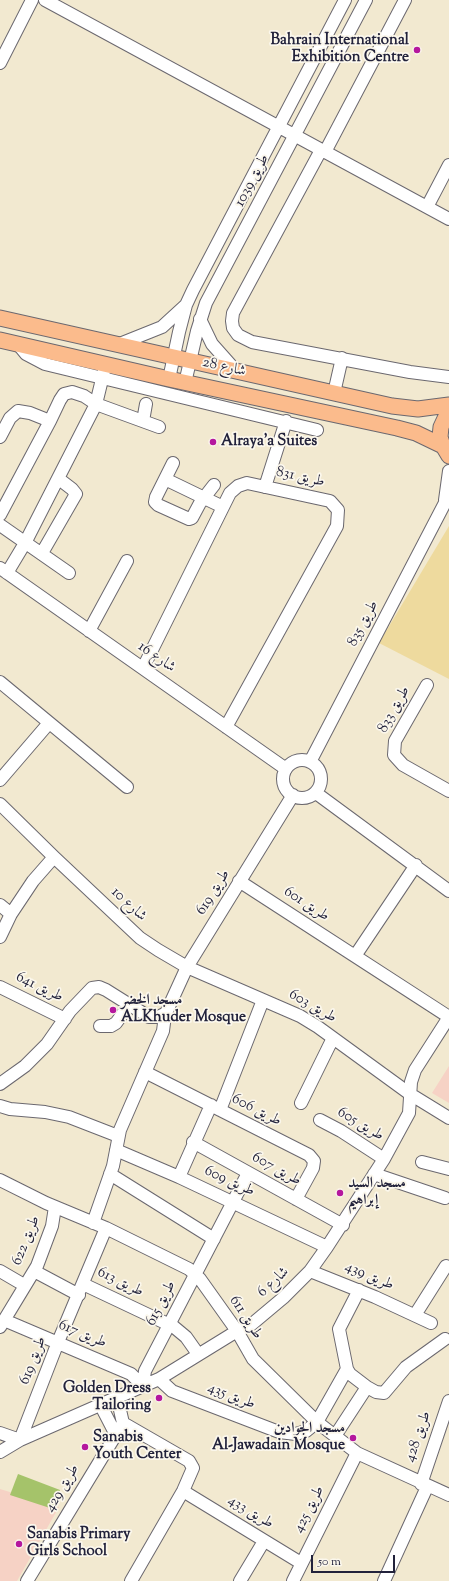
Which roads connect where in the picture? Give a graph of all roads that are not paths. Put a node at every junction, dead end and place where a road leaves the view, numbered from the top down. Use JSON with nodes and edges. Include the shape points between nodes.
{"nodes":[{"id":1,"x":32,"y":0,"type":"edge"},
{"id":2,"x":46,"y":0,"type":"edge"},
{"id":3,"x":345,"y":0,"type":"edge"},
{"id":4,"x":366,"y":0,"type":"edge"},
{"id":5,"x":405,"y":0,"type":"edge"},
{"id":6,"x":0,"y":62,"type":"edge"},
{"id":7,"x":279,"y":126,"type":"junction"},
{"id":8,"x":295,"y":136,"type":"junction"},
{"id":9,"x":323,"y":151,"type":"junction"},
{"id":10,"x":449,"y":165,"type":"edge"},
{"id":11,"x":427,"y":207,"type":"junction"},
{"id":12,"x":449,"y":219,"type":"edge"},
{"id":13,"x":186,"y":305,"type":"junction"},
{"id":14,"x":0,"y":318,"type":"edge"},
{"id":15,"x":200,"y":319,"type":"junction"},
{"id":16,"x":0,"y":340,"type":"edge"},
{"id":17,"x":16,"y":343,"type":"junction"},
{"id":18,"x":117,"y":345,"type":"junction"},
{"id":19,"x":173,"y":356,"type":"junction"},
{"id":20,"x":342,"y":358,"type":"junction"},
{"id":21,"x":190,"y":360,"type":"junction"},
{"id":22,"x":106,"y":364,"type":"junction"},
{"id":23,"x":236,"y":371,"type":"junction"},
{"id":24,"x":449,"y":377,"type":"edge"},
{"id":25,"x":101,"y":378,"type":"junction"},
{"id":26,"x":169,"y":379,"type":"junction"},
{"id":27,"x":185,"y":383,"type":"junction"},
{"id":28,"x":334,"y":393,"type":"junction"},
{"id":29,"x":148,"y":396,"type":"junction"},
{"id":30,"x":96,"y":404,"type":"junction"},
{"id":31,"x":449,"y":405,"type":"edge"},
{"id":32,"x":449,"y":410,"type":"edge"},
{"id":33,"x":50,"y":421,"type":"junction"},
{"id":34,"x":143,"y":421,"type":"junction"},
{"id":35,"x":286,"y":421,"type":"junction"},
{"id":36,"x":160,"y":427,"type":"dead end"},
{"id":37,"x":317,"y":430,"type":"dead end"},
{"id":38,"x":0,"y":437,"type":"edge"},
{"id":39,"x":448,"y":459,"type":"edge"},
{"id":40,"x":173,"y":463,"type":"dead end"},
{"id":41,"x":59,"y":479,"type":"junction"},
{"id":42,"x":165,"y":479,"type":"junction"},
{"id":43,"x":214,"y":485,"type":"dead end"},
{"id":44,"x":265,"y":487,"type":"junction"},
{"id":45,"x":447,"y":497,"type":"edge"},
{"id":46,"x":204,"y":499,"type":"junction"},
{"id":47,"x":223,"y":507,"type":"junction"},
{"id":48,"x":0,"y":515,"type":"edge"},
{"id":49,"x":0,"y":525,"type":"edge"},
{"id":50,"x":25,"y":543,"type":"junction"},
{"id":51,"x":42,"y":553,"type":"junction"},
{"id":52,"x":127,"y":561,"type":"dead end"},
{"id":53,"x":4,"y":571,"type":"edge"},
{"id":54,"x":69,"y":573,"type":"dead end"},
{"id":55,"x":89,"y":631,"type":"junction"},
{"id":56,"x":143,"y":668,"type":"junction"},
{"id":57,"x":0,"y":682,"type":"edge"},
{"id":58,"x":427,"y":685,"type":"dead end"},
{"id":59,"x":49,"y":723,"type":"junction"},
{"id":60,"x":226,"y":727,"type":"junction"},
{"id":61,"x":310,"y":762,"type":"junction"},
{"id":62,"x":286,"y":770,"type":"junction"},
{"id":63,"x":0,"y":780,"type":"edge"},
{"id":64,"x":127,"y":787,"type":"dead end"},
{"id":65,"x":449,"y":791,"type":"edge"},
{"id":66,"x":316,"y":793,"type":"junction"},
{"id":67,"x":293,"y":795,"type":"junction"},
{"id":68,"x":0,"y":804,"type":"edge"},
{"id":69,"x":54,"y":857,"type":"junction"},
{"id":70,"x":416,"y":865,"type":"junction"},
{"id":71,"x":239,"y":882,"type":"junction"},
{"id":72,"x":448,"y":887,"type":"edge"},
{"id":73,"x":0,"y":905,"type":"edge"},
{"id":74,"x":11,"y":914,"type":"junction"},
{"id":75,"x":0,"y":937,"type":"edge"},
{"id":76,"x":355,"y":956,"type":"junction"},
{"id":77,"x":187,"y":967,"type":"junction"},
{"id":78,"x":0,"y":987,"type":"edge"},
{"id":79,"x":263,"y":1000,"type":"junction"},
{"id":80,"x":129,"y":1005,"type":"junction"},
{"id":81,"x":165,"y":1013,"type":"junction"},
{"id":82,"x":67,"y":1015,"type":"junction"},
{"id":83,"x":449,"y":1017,"type":"edge"},
{"id":84,"x":100,"y":1026,"type":"dead end"},
{"id":85,"x":333,"y":1038,"type":"junction"},
{"id":86,"x":145,"y":1072,"type":"junction"},
{"id":87,"x":0,"y":1084,"type":"edge"},
{"id":88,"x":410,"y":1094,"type":"junction"},
{"id":89,"x":301,"y":1103,"type":"dead end"},
{"id":90,"x":0,"y":1106,"type":"edge"},
{"id":91,"x":215,"y":1108,"type":"junction"},
{"id":92,"x":449,"y":1118,"type":"edge"},
{"id":93,"x":320,"y":1120,"type":"dead end"},
{"id":94,"x":118,"y":1136,"type":"junction"},
{"id":95,"x":193,"y":1142,"type":"junction"},
{"id":96,"x":116,"y":1150,"type":"junction"},
{"id":97,"x":384,"y":1159,"type":"junction"},
{"id":98,"x":422,"y":1162,"type":"dead end"},
{"id":99,"x":449,"y":1169,"type":"edge"},
{"id":100,"x":248,"y":1173,"type":"junction"},
{"id":101,"x":110,"y":1174,"type":"junction"},
{"id":102,"x":374,"y":1174,"type":"junction"},
{"id":103,"x":179,"y":1176,"type":"junction"},
{"id":104,"x":0,"y":1180,"type":"edge"},
{"id":105,"x":445,"y":1198,"type":"dead end"},
{"id":106,"x":296,"y":1199,"type":"junction"},
{"id":107,"x":234,"y":1202,"type":"junction"},
{"id":108,"x":55,"y":1207,"type":"junction"},
{"id":109,"x":93,"y":1223,"type":"junction"},
{"id":110,"x":343,"y":1225,"type":"junction"},
{"id":111,"x":106,"y":1228,"type":"junction"},
{"id":112,"x":214,"y":1240,"type":"junction"},
{"id":113,"x":328,"y":1247,"type":"junction"},
{"id":114,"x":446,"y":1266,"type":"dead end"},
{"id":115,"x":0,"y":1271,"type":"edge"},
{"id":116,"x":34,"y":1271,"type":"junction"},
{"id":117,"x":310,"y":1271,"type":"junction"},
{"id":118,"x":195,"y":1273,"type":"junction"},
{"id":119,"x":24,"y":1285,"type":"junction"},
{"id":120,"x":81,"y":1289,"type":"junction"},
{"id":121,"x":359,"y":1290,"type":"junction"},
{"id":122,"x":415,"y":1316,"type":"junction"},
{"id":123,"x":431,"y":1323,"type":"dead end"},
{"id":124,"x":2,"y":1324,"type":"edge"},
{"id":125,"x":169,"y":1325,"type":"junction"},
{"id":126,"x":237,"y":1331,"type":"junction"},
{"id":127,"x":58,"y":1342,"type":"junction"},
{"id":128,"x":445,"y":1344,"type":"edge"},
{"id":129,"x":198,"y":1354,"type":"junction"},
{"id":130,"x":347,"y":1369,"type":"junction"},
{"id":131,"x":159,"y":1379,"type":"junction"},
{"id":132,"x":145,"y":1385,"type":"junction"},
{"id":133,"x":367,"y":1387,"type":"junction"},
{"id":134,"x":117,"y":1397,"type":"junction"},
{"id":135,"x":449,"y":1400,"type":"edge"},
{"id":136,"x":100,"y":1404,"type":"junction"},
{"id":137,"x":317,"y":1422,"type":"junction"},
{"id":138,"x":122,"y":1423,"type":"junction"},
{"id":139,"x":0,"y":1433,"type":"edge"},
{"id":140,"x":115,"y":1433,"type":"junction"},
{"id":141,"x":335,"y":1436,"type":"junction"},
{"id":142,"x":20,"y":1440,"type":"junction"},
{"id":143,"x":0,"y":1452,"type":"edge"},
{"id":144,"x":357,"y":1453,"type":"junction"},
{"id":145,"x":424,"y":1485,"type":"junction"},
{"id":146,"x":183,"y":1491,"type":"junction"},
{"id":147,"x":449,"y":1495,"type":"edge"},
{"id":148,"x":264,"y":1540,"type":"junction"},
{"id":149,"x":301,"y":1562,"type":"junction"},
{"id":150,"x":27,"y":1581,"type":"edge"},
{"id":151,"x":131,"y":1581,"type":"edge"},
{"id":152,"x":240,"y":1581,"type":"edge"},
{"id":153,"x":293,"y":1581,"type":"edge"},
{"id":154,"x":384,"y":1581,"type":"edge"}],
"edges":[{"from":1,"to":6,"type":"street"},
{"from":2,"to":7,"type":"street"},
{"from":3,"to":7,"type":"street","name":"طريق 1039"},
{"from":4,"to":8,"type":"street","name":"طريق 1039"},
{"from":5,"to":9,"type":"street"},
{"from":7,"to":8,"type":"street"},
{"from":7,"to":13,"type":"street","name":"طريق 1039"},
{"from":8,"to":9,"type":"street"},
{"from":8,"to":15,"type":"street","name":"طريق 1039","via":[[206,303]]},
{"from":9,"to":11,"type":"street"},
{"from":9,"to":20,"type":"street","via":[[233,313],[232,321],[238,335],[252,342]]},
{"from":10,"to":11,"type":"street"},
{"from":11,"to":12,"type":"street"},
{"from":13,"to":18,"type":"street","via":[[162,326]]},
{"from":13,"to":19,"type":"street","name":"طريق 1039"},
{"from":14,"to":18,"type":"main road","name":"شارع 28"},
{"from":15,"to":21,"type":"street","name":"طريق 1039"},
{"from":15,"to":23,"type":"street","via":[[212,344]]},
{"from":16,"to":17,"type":"main road","name":"شارع 28"},
{"from":17,"to":22,"type":"main road","name":"شارع 28"},
{"from":17,"to":25,"type":"street","via":[[38,362]]},
{"from":18,"to":19,"type":"main road","name":"شارع 28"},
{"from":19,"to":21,"type":"main road","name":"شارع 28"},
{"from":19,"to":26,"type":"street","name":"طريق 1039"},
{"from":20,"to":24,"type":"street"},
{"from":20,"to":28,"type":"street"},
{"from":21,"to":23,"type":"main road","name":"شارع 28"},
{"from":21,"to":27,"type":"street","name":"طريق 1039"},
{"from":22,"to":25,"type":"street","name":"شارع 16"},
{"from":22,"to":26,"type":"main road","name":"شارع 28"},
{"from":23,"to":28,"type":"main road","name":"شارع 28"},
{"from":25,"to":29,"type":"street"},
{"from":25,"to":30,"type":"street","name":"شارع 16"},
{"from":26,"to":27,"type":"main road","name":"شارع 28"},
{"from":27,"to":39,"type":"main road","name":"شارع 28","via":[[416,433]]},
{"from":28,"to":31,"type":"main road","name":"شارع 28","via":[[405,408]]},
{"from":29,"to":34,"type":"street"},
{"from":29,"to":35,"type":"street"},
{"from":30,"to":33,"type":"street","via":[[72,392],[64,394]]},
{"from":30,"to":34,"type":"street"},
{"from":30,"to":41,"type":"street","name":"شارع 16"},
{"from":32,"to":39,"type":"main road","via":[[441,427],[440,437]]},
{"from":33,"to":38,"type":"street","via":[[18,411],[10,418]]},
{"from":33,"to":48,"type":"street"},
{"from":34,"to":36,"type":"street"},
{"from":35,"to":37,"type":"street"},
{"from":35,"to":44,"type":"street"},
{"from":39,"to":45,"type":"street","name":"طريق 835"},
{"from":40,"to":42,"type":"street"},
{"from":41,"to":50,"type":"street","name":"شارع 16"},
{"from":41,"to":51,"type":"street","via":[[76,494]]},
{"from":42,"to":46,"type":"street"},
{"from":42,"to":46,"type":"street","via":[[155,502],[185,519],[192,518]]},
{"from":43,"to":46,"type":"street"},
{"from":44,"to":47,"type":"street","name":"طريق 831","via":[[247,483],[238,486],[230,493]]},
{"from":44,"to":60,"type":"street","name":"طريق 831","via":[[330,501],[338,510],[337,526]]},
{"from":45,"to":61,"type":"street","name":"طريق 835"},
{"from":46,"to":47,"type":"street"},
{"from":47,"to":56,"type":"street","name":"طريق 831"},
{"from":49,"to":50,"type":"street"},
{"from":50,"to":51,"type":"street"},
{"from":50,"to":53,"type":"street","name":"شارع 16"},
{"from":51,"to":54,"type":"street"},
{"from":52,"to":55,"type":"street"},
{"from":53,"to":55,"type":"street","name":"شارع 16"},
{"from":55,"to":56,"type":"street","name":"شارع 16"},
{"from":56,"to":60,"type":"street","name":"شارع 16"},
{"from":57,"to":59,"type":"street"},
{"from":58,"to":65,"type":"street","name":"طريق 833","via":[[395,741],[394,755],[403,765]]},
{"from":59,"to":63,"type":"street"},
{"from":59,"to":64,"type":"street"},
{"from":60,"to":62,"type":"street","name":"شارع 16"},
{"from":61,"to":62,"type":"street","via":[[294,762]]},
{"from":61,"to":66,"type":"street","via":[[321,776]]},
{"from":62,"to":67,"type":"street","via":[[285,787]]},
{"from":66,"to":67,"type":"street","via":[[302,798]]},
{"from":66,"to":70,"type":"street"},
{"from":67,"to":71,"type":"street","name":"طريق 619"},
{"from":68,"to":69,"type":"street","name":"شارع 10"},
{"from":69,"to":74,"type":"street","via":[[43,867]]},
{"from":69,"to":77,"type":"street","name":"شارع 10","via":[[140,938]]},
{"from":70,"to":72,"type":"street"},
{"from":70,"to":76,"type":"street"},
{"from":71,"to":76,"type":"street","name":"طريق 601"},
{"from":71,"to":77,"type":"street","name":"طريق 619"},
{"from":73,"to":74,"type":"street"},
{"from":74,"to":75,"type":"street"},
{"from":76,"to":83,"type":"street","name":"طريق 601"},
{"from":77,"to":79,"type":"street","name":"طريق 603"},
{"from":77,"to":81,"type":"street","name":"طريق 619"},
{"from":78,"to":82,"type":"street","name":"طريق 641"},
{"from":79,"to":85,"type":"street","name":"طريق 603","via":[[300,1016]]},
{"from":79,"to":91,"type":"street"},
{"from":80,"to":81,"type":"street","via":[[149,1017]]},
{"from":80,"to":82,"type":"street","via":[[106,990],[92,988]]},
{"from":80,"to":84,"type":"street","via":[[116,1023],[111,1026]]},
{"from":81,"to":86,"type":"street","name":"طريق 619","via":[[164,1027]]},
{"from":82,"to":87,"type":"street","name":"طريق 641","via":[[47,1044],[25,1066]]},
{"from":83,"to":88,"type":"street","name":"شارع 6","via":[[415,1070]]},
{"from":85,"to":88,"type":"street","name":"طريق 603"},
{"from":85,"to":89,"type":"street"},
{"from":86,"to":91,"type":"street","name":"طريق 606"},
{"from":86,"to":94,"type":"street","name":"طريق 619"},
{"from":88,"to":92,"type":"street","name":"طريق 603"},
{"from":88,"to":97,"type":"street","name":"شارع 6","via":[[409,1113]]},
{"from":90,"to":94,"type":"street","via":[[69,1118]]},
{"from":91,"to":95,"type":"street"},
{"from":91,"to":106,"type":"street","name":"طريق 606","via":[[309,1155],[314,1161],[313,1168]]},
{"from":93,"to":97,"type":"street","name":"طريق 605"},
{"from":94,"to":96,"type":"street","name":"طريق 619"},
{"from":95,"to":100,"type":"street","name":"طريق 607"},
{"from":95,"to":103,"type":"street"},
{"from":96,"to":101,"type":"street","name":"طريق 619"},
{"from":96,"to":103,"type":"street","name":"طريق 609"},
{"from":97,"to":102,"type":"street","name":"شارع 6"},
{"from":98,"to":99,"type":"street"},
{"from":100,"to":106,"type":"street","name":"طريق 607"},
{"from":100,"to":107,"type":"street","name":"طريق 615"},
{"from":101,"to":109,"type":"street","name":"طريق 619"},
{"from":101,"to":112,"type":"street"},
{"from":102,"to":105,"type":"street"},
{"from":102,"to":110,"type":"street","name":"شارع 6"},
{"from":103,"to":107,"type":"street","name":"طريق 609"},
{"from":104,"to":108,"type":"street","name":"طريق 611"},
{"from":106,"to":110,"type":"street","name":"طريق 607"},
{"from":107,"to":112,"type":"street","name":"طريق 615"},
{"from":107,"to":113,"type":"street","name":"طريق 609"},
{"from":108,"to":109,"type":"street","name":"طريق 611"},
{"from":108,"to":116,"type":"street","name":"طريق 622","via":[[52,1226]]},
{"from":109,"to":111,"type":"street","name":"طريق 611"},
{"from":110,"to":113,"type":"street","name":"شارع 6"},
{"from":111,"to":118,"type":"street","name":"طريق 611"},
{"from":111,"to":120,"type":"street","name":"طريق 619"},
{"from":112,"to":118,"type":"street","name":"طريق 615"},
{"from":113,"to":117,"type":"street","name":"شارع 6"},
{"from":114,"to":122,"type":"street"},
{"from":115,"to":119,"type":"street"},
{"from":116,"to":119,"type":"street","name":"طريق 622"},
{"from":116,"to":120,"type":"street"},
{"from":117,"to":121,"type":"street","name":"طريق 439"},
{"from":117,"to":126,"type":"street","name":"شارع 6","via":[[262,1316]]},
{"from":118,"to":125,"type":"street","name":"طريق 615"},
{"from":118,"to":126,"type":"street","name":"طريق 611"},
{"from":119,"to":124,"type":"street","name":"طريق 622"},
{"from":120,"to":125,"type":"street","name":"طريق 613"},
{"from":120,"to":127,"type":"street","name":"طريق 619"},
{"from":121,"to":122,"type":"street","name":"طريق 439"},
{"from":121,"to":130,"type":"street","via":[[339,1329]]},
{"from":122,"to":123,"type":"street","name":"طريق 439"},
{"from":124,"to":127,"type":"street","name":"طريق 617"},
{"from":125,"to":129,"type":"street","name":"طريق 613","via":[[182,1334]]},
{"from":125,"to":132,"type":"street","name":"طريق 615","via":[[146,1371]]},
{"from":126,"to":129,"type":"street","name":"شارع 6"},
{"from":126,"to":137,"type":"street","name":"طريق 611","via":[[260,1367]]},
{"from":127,"to":132,"type":"street","name":"طريق 617","via":[[131,1374]]},
{"from":127,"to":142,"type":"street","name":"طريق 619"},
{"from":128,"to":133,"type":"street","via":[[406,1367],[384,1393]]},
{"from":129,"to":131,"type":"street","name":"شارع 6"},
{"from":130,"to":133,"type":"street"},
{"from":130,"to":137,"type":"street"},
{"from":131,"to":132,"type":"street","name":"شارع 6"},
{"from":131,"to":137,"type":"street","name":"طريق 435","via":[[172,1391],[284,1434],[301,1433]]},
{"from":132,"to":134,"type":"street","name":"شارع 6"},
{"from":133,"to":141,"type":"street"},
{"from":134,"to":136,"type":"street","name":"شارع 6"},
{"from":134,"to":138,"type":"street"},
{"from":135,"to":145,"type":"street","name":"طريق 428"},
{"from":136,"to":140,"type":"street"},
{"from":136,"to":142,"type":"street","name":"شارع 6"},
{"from":137,"to":141,"type":"street","name":"طريق 611"},
{"from":138,"to":140,"type":"street","name":"طريق 429"},
{"from":138,"to":146,"type":"street","via":[[189,1461],[193,1472]]},
{"from":139,"to":142,"type":"street"},
{"from":140,"to":150,"type":"street","name":"طريق 429"},
{"from":141,"to":144,"type":"street","name":"طريق 611"},
{"from":142,"to":143,"type":"street","name":"شارع 6"},
{"from":144,"to":145,"type":"street","name":"طريق 611"},
{"from":144,"to":149,"type":"street","name":"طريق 425"},
{"from":145,"to":147,"type":"street","name":"طريق 611"},
{"from":145,"to":154,"type":"street","name":"طريق 428"},
{"from":146,"to":148,"type":"street","name":"طريق 433"},
{"from":146,"to":151,"type":"street"},
{"from":148,"to":149,"type":"street","name":"طريق 433"},
{"from":148,"to":152,"type":"street"},
{"from":149,"to":153,"type":"street","name":"طريق 425"}]}
